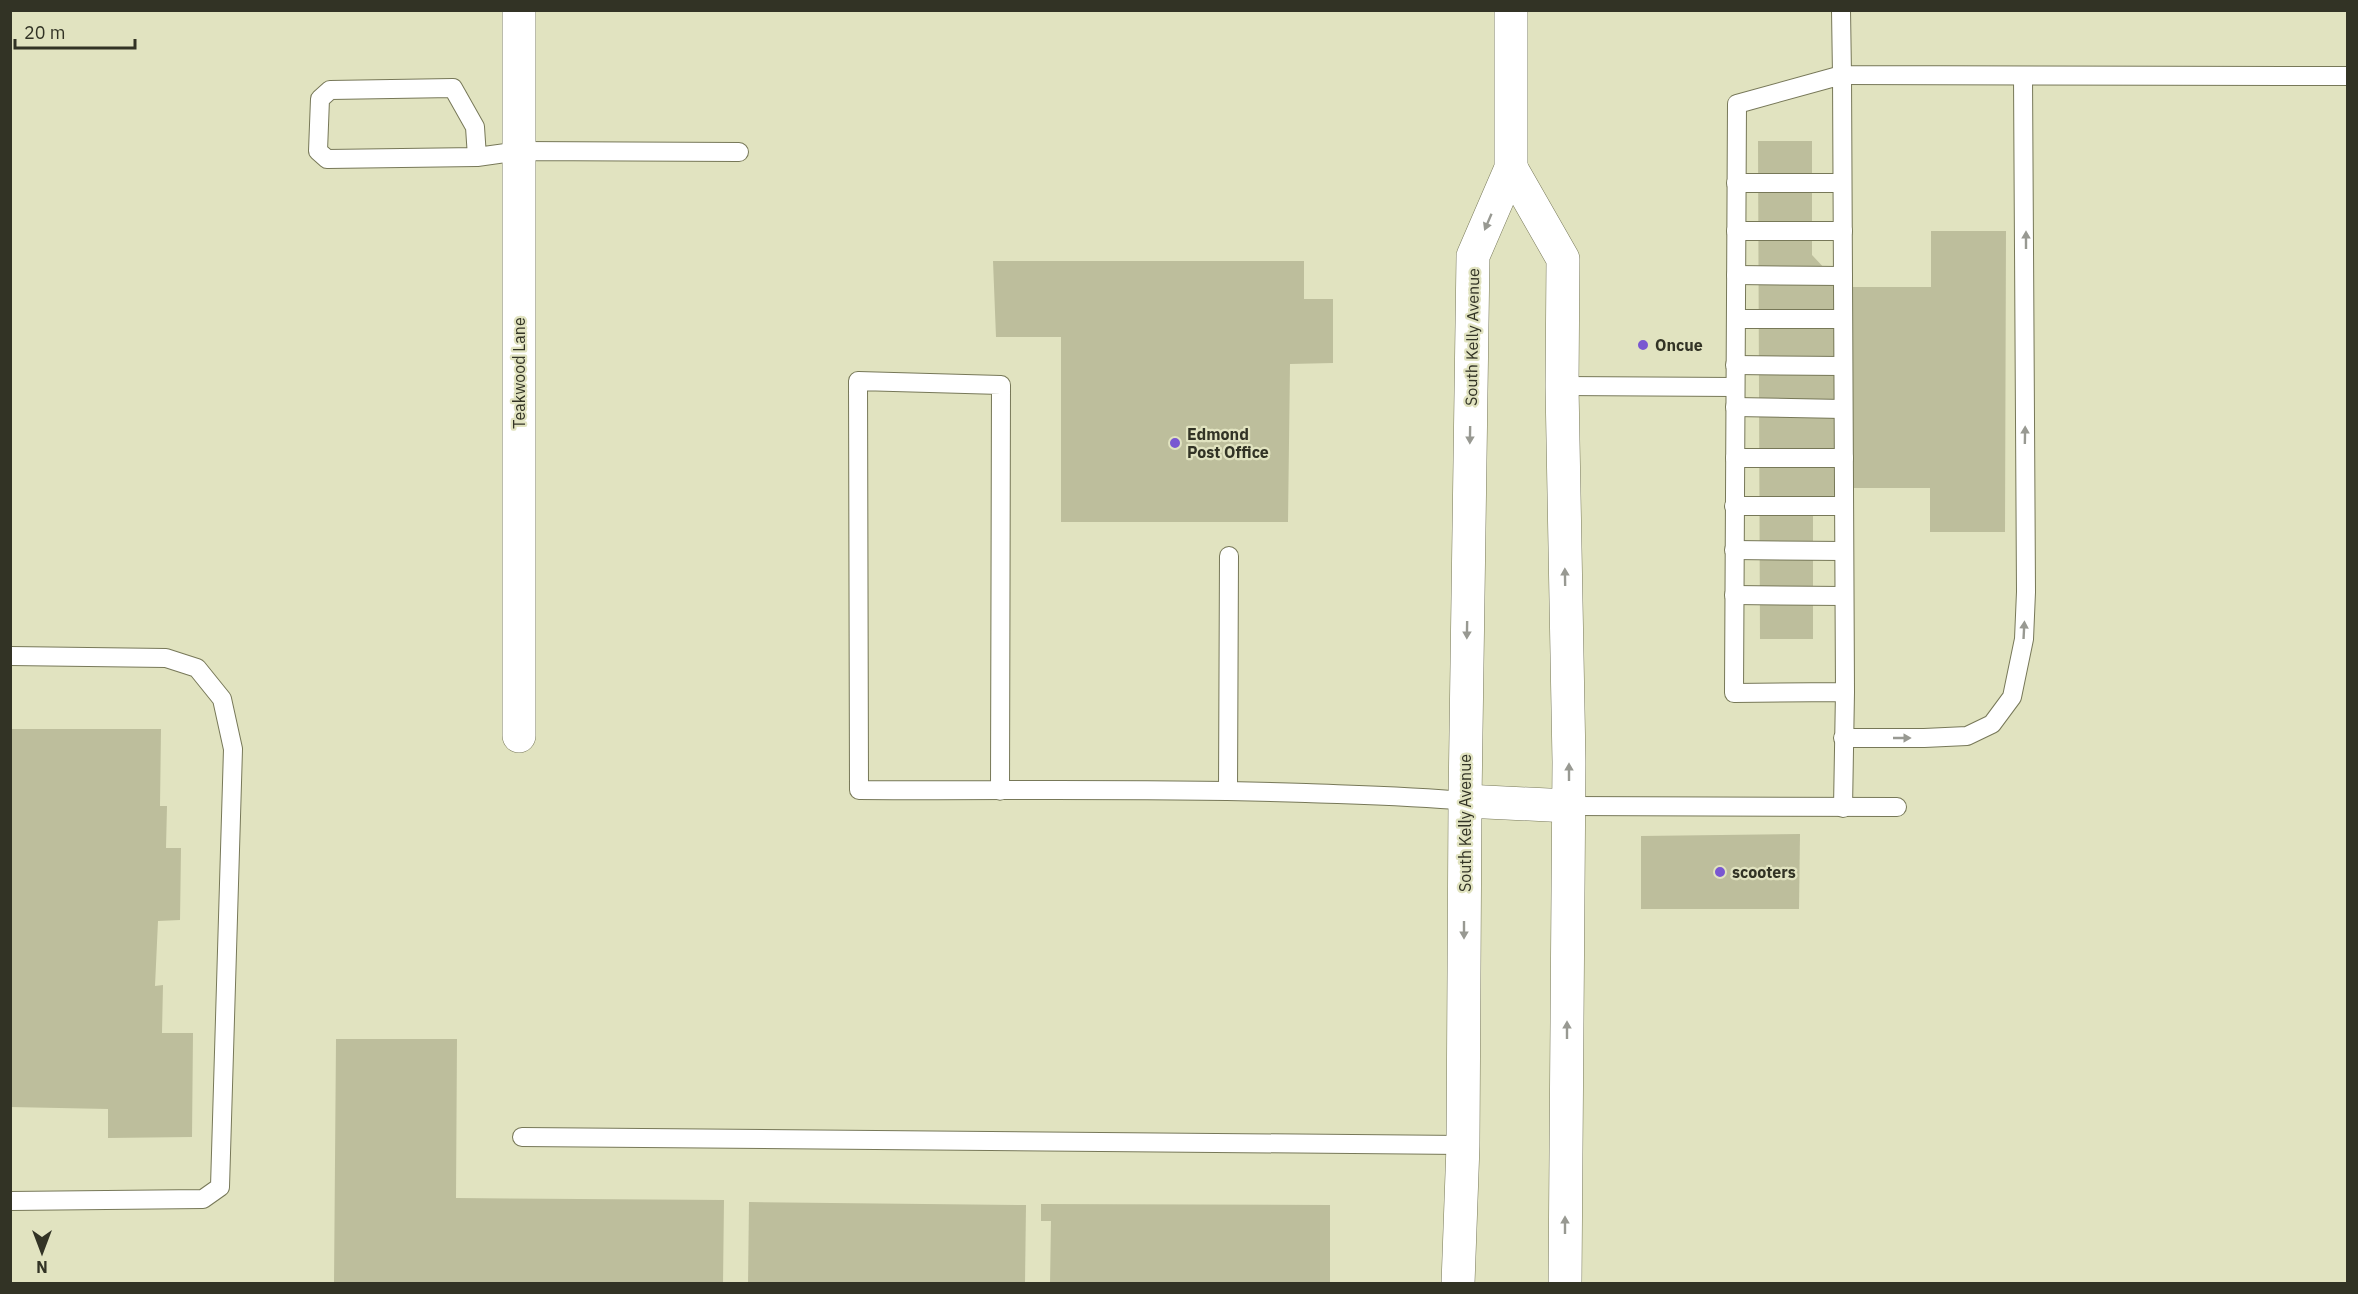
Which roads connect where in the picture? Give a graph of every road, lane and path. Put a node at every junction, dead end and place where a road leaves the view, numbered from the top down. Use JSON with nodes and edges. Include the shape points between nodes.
{"nodes":[{"id":1,"x":519,"y":10,"type":"edge"},
{"id":2,"x":1511,"y":10,"type":"edge"},
{"id":3,"x":1841,"y":10,"type":"edge"},
{"id":4,"x":1842,"y":75,"type":"junction"},
{"id":5,"x":2023,"y":76,"type":"junction"},
{"id":6,"x":2348,"y":76,"type":"edge"},
{"id":7,"x":519,"y":151,"type":"junction"},
{"id":8,"x":739,"y":152,"type":"dead end"},
{"id":9,"x":477,"y":158,"type":"junction"},
{"id":10,"x":1512,"y":168,"type":"junction"},
{"id":11,"x":1736,"y":183,"type":"junction"},
{"id":12,"x":1842,"y":183,"type":"junction"},
{"id":13,"x":1736,"y":231,"type":"junction"},
{"id":14,"x":1843,"y":231,"type":"junction"},
{"id":15,"x":1736,"y":275,"type":"junction"},
{"id":16,"x":1843,"y":276,"type":"junction"},
{"id":17,"x":1736,"y":319,"type":"junction"},
{"id":18,"x":1843,"y":319,"type":"junction"},
{"id":19,"x":1735,"y":365,"type":"junction"},
{"id":20,"x":1843,"y":366,"type":"junction"},
{"id":21,"x":1562,"y":386,"type":"junction"},
{"id":22,"x":1735,"y":387,"type":"junction"},
{"id":23,"x":1735,"y":407,"type":"junction"},
{"id":24,"x":1843,"y":409,"type":"junction"},
{"id":25,"x":1735,"y":458,"type":"junction"},
{"id":26,"x":1844,"y":459,"type":"junction"},
{"id":27,"x":1734,"y":506,"type":"junction"},
{"id":28,"x":1844,"y":506,"type":"junction"},
{"id":29,"x":1734,"y":550,"type":"junction"},
{"id":30,"x":1844,"y":551,"type":"junction"},
{"id":31,"x":1229,"y":556,"type":"dead end"},
{"id":32,"x":1734,"y":595,"type":"junction"},
{"id":33,"x":1844,"y":596,"type":"junction"},
{"id":34,"x":10,"y":656,"type":"edge"},
{"id":35,"x":1845,"y":692,"type":"junction"},
{"id":36,"x":519,"y":736,"type":"dead end"},
{"id":37,"x":1843,"y":738,"type":"junction"},
{"id":38,"x":1228,"y":790,"type":"junction"},
{"id":39,"x":1000,"y":791,"type":"junction"},
{"id":40,"x":1465,"y":801,"type":"junction"},
{"id":41,"x":1569,"y":806,"type":"junction"},
{"id":42,"x":1843,"y":807,"type":"junction"},
{"id":43,"x":1897,"y":807,"type":"dead end"},
{"id":44,"x":522,"y":1137,"type":"dead end"},
{"id":45,"x":1463,"y":1145,"type":"junction"},
{"id":46,"x":10,"y":1201,"type":"edge"},
{"id":47,"x":1458,"y":1284,"type":"edge"},
{"id":48,"x":1565,"y":1284,"type":"edge"}],
"edges":[{"from":1,"to":7,"type":"main road","name":"Teakwood Lane"},
{"from":2,"to":10,"type":"main road"},
{"from":3,"to":4,"type":"lane"},
{"from":4,"to":5,"type":"lane"},
{"from":4,"to":11,"type":"lane","via":[[1737,104]]},
{"from":4,"to":12,"type":"lane"},
{"from":5,"to":6,"type":"lane"},
{"from":37,"to":5,"type":"lane","one_way":true,"via":[[1967,736],[1992,724],[2012,697],[2024,639],[2026,592]]},
{"from":7,"to":8,"type":"lane"},
{"from":7,"to":9,"type":"lane"},
{"from":7,"to":36,"type":"main road","name":"Teakwood Lane"},
{"from":9,"to":9,"type":"lane","via":[[327,159],[318,151],[320,99],[330,90],[453,88],[475,128]]},
{"from":10,"to":21,"type":"main road","via":[[1563,259]]},
{"from":10,"to":40,"type":"main road","name":"South Kelly Avenue","one_way":true,"via":[[1473,256]]},
{"from":11,"to":12,"type":"lane"},
{"from":11,"to":13,"type":"lane"},
{"from":12,"to":14,"type":"lane"},
{"from":13,"to":14,"type":"lane"},
{"from":13,"to":15,"type":"lane"},
{"from":14,"to":16,"type":"lane"},
{"from":15,"to":16,"type":"lane"},
{"from":15,"to":17,"type":"lane"},
{"from":16,"to":18,"type":"lane"},
{"from":17,"to":18,"type":"lane"},
{"from":17,"to":19,"type":"lane"},
{"from":18,"to":20,"type":"lane"},
{"from":19,"to":20,"type":"lane"},
{"from":19,"to":22,"type":"lane"},
{"from":20,"to":24,"type":"lane"},
{"from":21,"to":22,"type":"lane"},
{"from":41,"to":21,"type":"main road","one_way":true},
{"from":22,"to":23,"type":"lane"},
{"from":23,"to":24,"type":"lane"},
{"from":23,"to":25,"type":"lane"},
{"from":24,"to":26,"type":"lane"},
{"from":25,"to":26,"type":"lane"},
{"from":25,"to":27,"type":"lane"},
{"from":26,"to":28,"type":"lane"},
{"from":27,"to":28,"type":"lane"},
{"from":27,"to":29,"type":"lane"},
{"from":28,"to":30,"type":"lane"},
{"from":29,"to":30,"type":"lane"},
{"from":29,"to":32,"type":"lane"},
{"from":30,"to":33,"type":"lane"},
{"from":31,"to":38,"type":"lane"},
{"from":32,"to":33,"type":"lane"},
{"from":32,"to":35,"type":"lane","via":[[1734,693]]},
{"from":33,"to":35,"type":"lane"},
{"from":34,"to":46,"type":"lane","via":[[166,658],[197,668],[222,699],[233,749],[220,1187],[203,1199]]},
{"from":35,"to":37,"type":"lane"},
{"from":37,"to":42,"type":"lane"},
{"from":38,"to":39,"type":"lane"},
{"from":38,"to":40,"type":"lane"},
{"from":39,"to":39,"type":"lane","via":[[860,790],[858,381],[1001,385]]},
{"from":40,"to":41,"type":"main road"},
{"from":40,"to":45,"type":"main road","name":"South Kelly Avenue","one_way":true},
{"from":41,"to":42,"type":"lane"},
{"from":48,"to":41,"type":"main road","one_way":true},
{"from":42,"to":43,"type":"lane"},
{"from":44,"to":45,"type":"lane"},
{"from":45,"to":47,"type":"main road","name":"South Kelly Avenue"}]}
